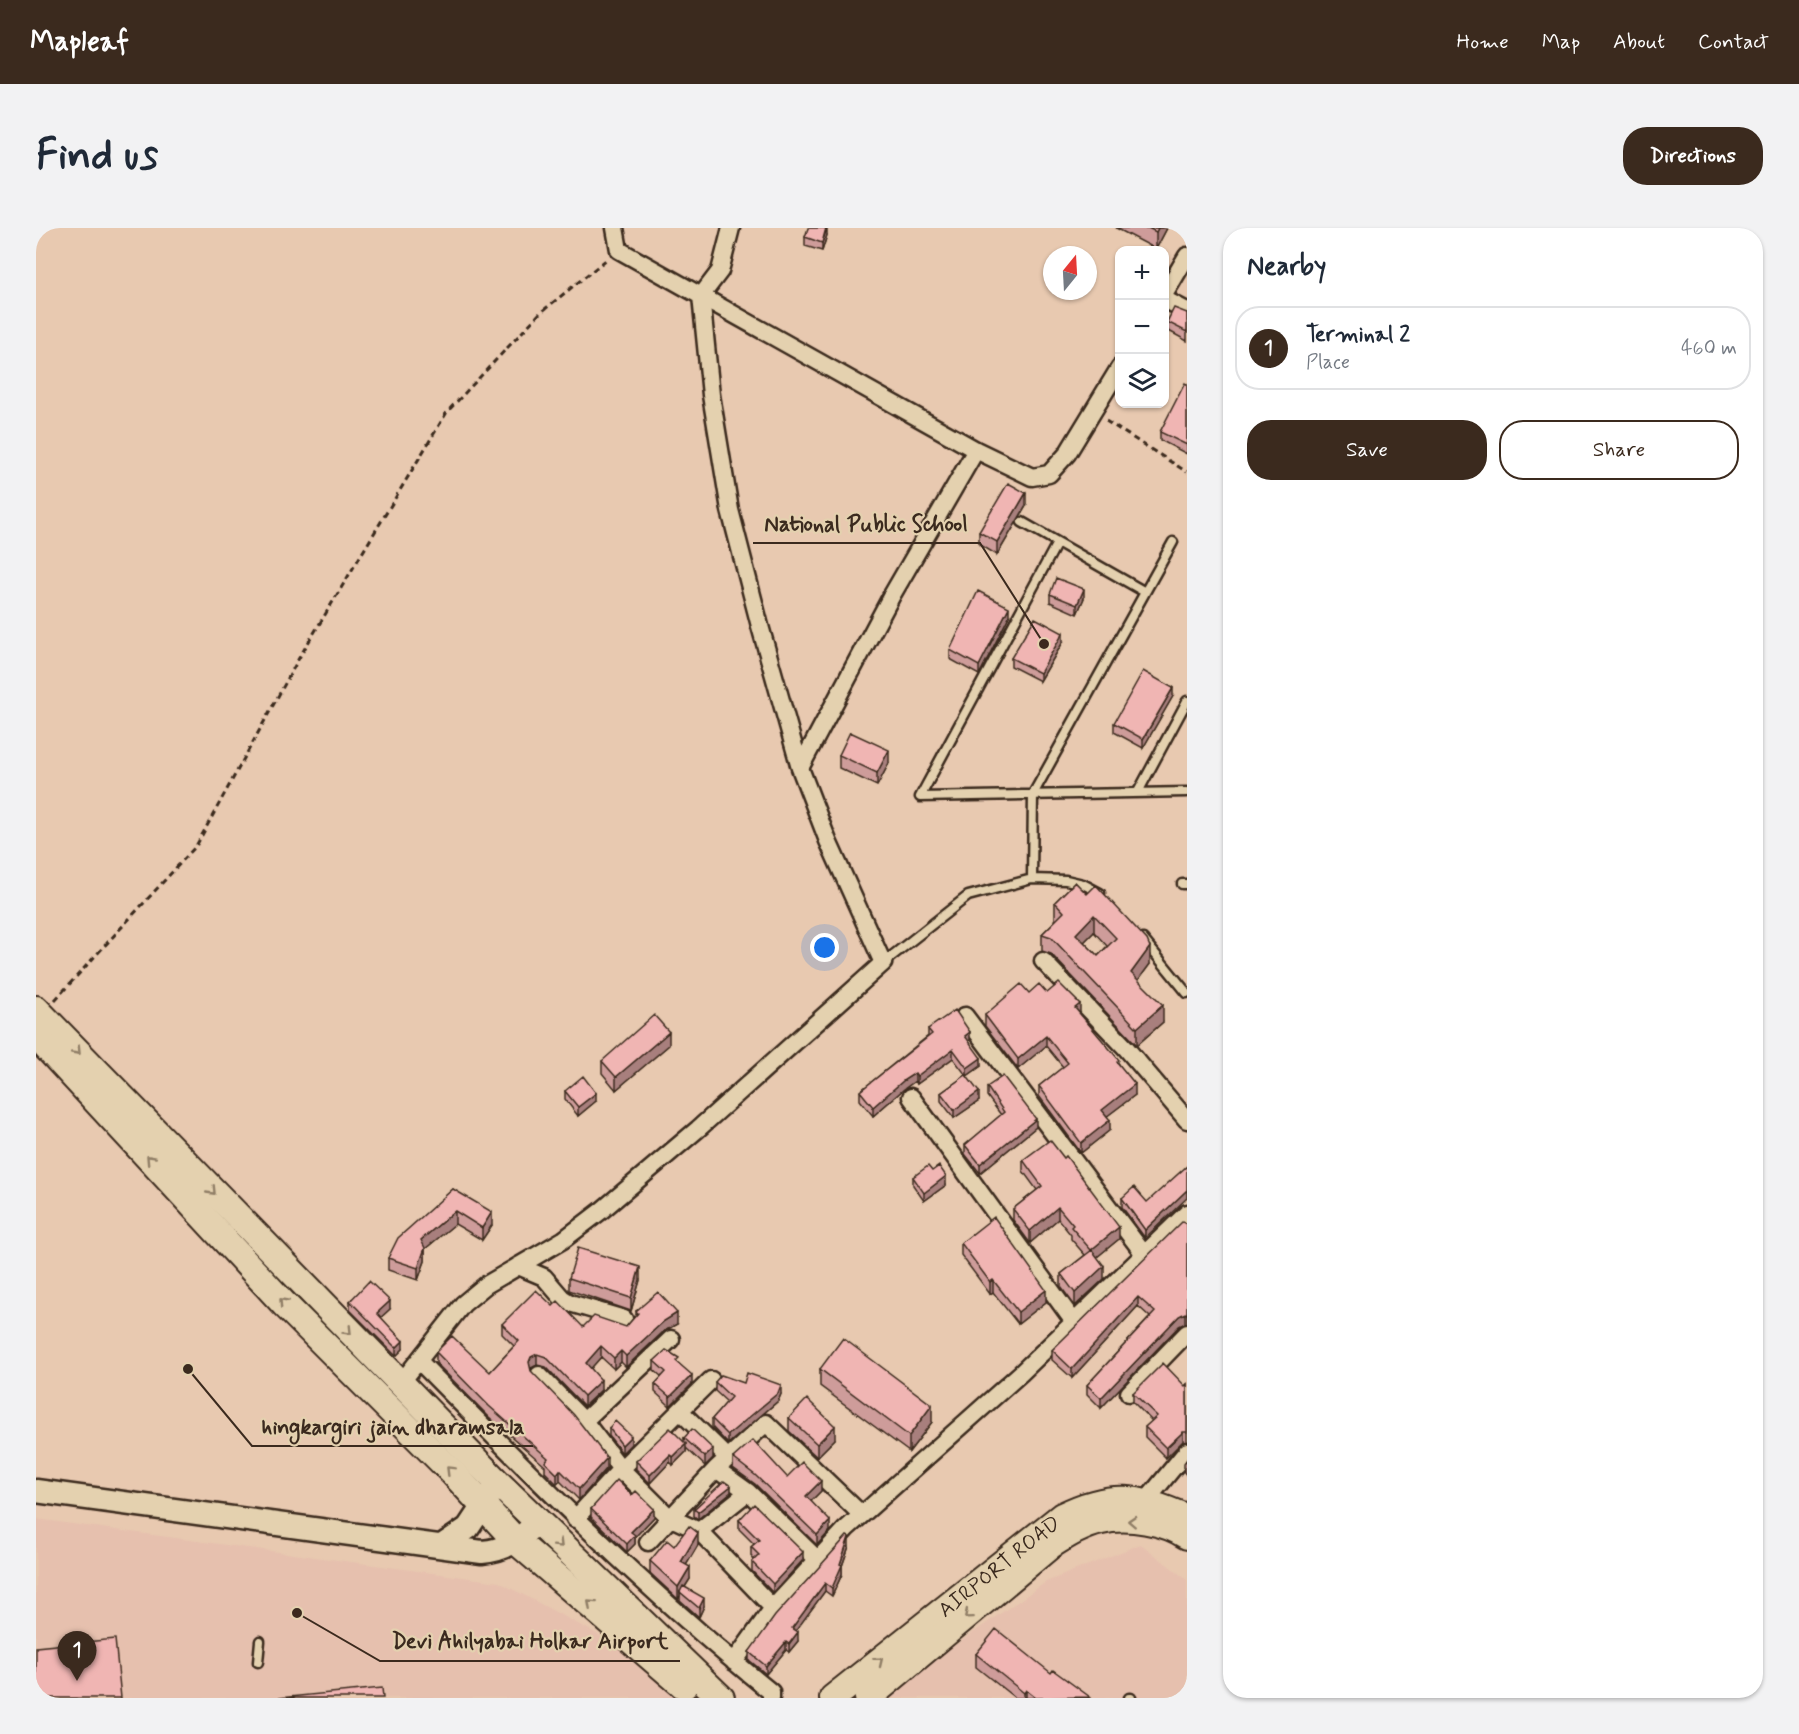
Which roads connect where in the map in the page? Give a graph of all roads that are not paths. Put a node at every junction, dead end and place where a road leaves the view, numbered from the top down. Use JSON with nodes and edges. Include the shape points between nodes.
{"nodes":[{"id":1,"x":615,"y":228,"type":"edge"},
{"id":2,"x":731,"y":228,"type":"edge"},
{"id":3,"x":1187,"y":256,"type":"edge"},
{"id":4,"x":1169,"y":288,"type":"edge"},
{"id":5,"x":701,"y":296,"type":"junction"},
{"id":6,"x":1169,"y":300,"type":"edge"},
{"id":7,"x":1187,"y":311,"type":"edge"},
{"id":8,"x":1115,"y":374,"type":"edge"},
{"id":9,"x":976,"y":450,"type":"junction"},
{"id":10,"x":1022,"y":522,"type":"dead end"},
{"id":11,"x":1173,"y":542,"type":"dead end"},
{"id":12,"x":1057,"y":543,"type":"junction"},
{"id":13,"x":1145,"y":592,"type":"junction"},
{"id":14,"x":1187,"y":701,"type":"edge"},
{"id":15,"x":800,"y":768,"type":"junction"},
{"id":16,"x":1138,"y":792,"type":"junction"},
{"id":17,"x":1187,"y":792,"type":"edge"},
{"id":18,"x":1033,"y":794,"type":"junction"},
{"id":19,"x":1032,"y":879,"type":"junction"},
{"id":20,"x":1104,"y":897,"type":"edge"},
{"id":21,"x":1139,"y":934,"type":"edge"},
{"id":22,"x":1044,"y":961,"type":"dead end"},
{"id":23,"x":883,"y":963,"type":"junction"},
{"id":24,"x":1187,"y":993,"type":"edge"},
{"id":25,"x":965,"y":1016,"type":"dead end"},
{"id":26,"x":38,"y":1020,"type":"edge"},
{"id":27,"x":911,"y":1097,"type":"dead end"},
{"id":28,"x":1187,"y":1120,"type":"edge"},
{"id":29,"x":1187,"y":1213,"type":"edge"},
{"id":30,"x":1144,"y":1254,"type":"junction"},
{"id":31,"x":519,"y":1266,"type":"junction"},
{"id":32,"x":624,"y":1319,"type":"dead end"},
{"id":33,"x":1074,"y":1322,"type":"junction"},
{"id":34,"x":1187,"y":1333,"type":"edge"},
{"id":35,"x":671,"y":1339,"type":"dead end"},
{"id":36,"x":419,"y":1361,"type":"junction"},
{"id":37,"x":539,"y":1376,"type":"edge"},
{"id":38,"x":711,"y":1380,"type":"dead end"},
{"id":39,"x":400,"y":1384,"type":"junction"},
{"id":40,"x":1129,"y":1393,"type":"dead end"},
{"id":41,"x":680,"y":1411,"type":"junction"},
{"id":42,"x":584,"y":1421,"type":"junction"},
{"id":43,"x":1187,"y":1451,"type":"edge"},
{"id":44,"x":722,"y":1463,"type":"junction"},
{"id":45,"x":621,"y":1469,"type":"junction"},
{"id":46,"x":498,"y":1484,"type":"junction"},
{"id":47,"x":36,"y":1491,"type":"edge"},
{"id":48,"x":748,"y":1492,"type":"junction"},
{"id":49,"x":1146,"y":1501,"type":"junction"},
{"id":50,"x":484,"y":1506,"type":"junction"},
{"id":51,"x":862,"y":1515,"type":"junction"},
{"id":52,"x":669,"y":1517,"type":"junction"},
{"id":53,"x":1187,"y":1518,"type":"edge"},
{"id":54,"x":575,"y":1519,"type":"junction"},
{"id":55,"x":537,"y":1522,"type":"junction"},
{"id":56,"x":699,"y":1531,"type":"junction"},
{"id":57,"x":1187,"y":1536,"type":"edge"},
{"id":58,"x":517,"y":1542,"type":"junction"},
{"id":59,"x":648,"y":1542,"type":"dead end"},
{"id":60,"x":443,"y":1545,"type":"junction"},
{"id":61,"x":817,"y":1559,"type":"junction"},
{"id":62,"x":773,"y":1608,"type":"junction"},
{"id":63,"x":260,"y":1641,"type":"dead end"},
{"id":64,"x":258,"y":1662,"type":"dead end"},
{"id":65,"x":734,"y":1662,"type":"junction"},
{"id":66,"x":695,"y":1688,"type":"edge"},
{"id":67,"x":721,"y":1698,"type":"edge"},
{"id":68,"x":771,"y":1698,"type":"edge"},
{"id":69,"x":833,"y":1698,"type":"edge"},
{"id":70,"x":868,"y":1698,"type":"edge"}],
"edges":[{"from":1,"to":5,"type":"street","via":[[619,250]]},
{"from":2,"to":5,"type":"street","via":[[720,271]]},
{"from":3,"to":4,"type":"street"},
{"from":5,"to":9,"type":"street"},
{"from":5,"to":15,"type":"street","via":[[729,510]]},
{"from":6,"to":7,"type":"street"},
{"from":8,"to":9,"type":"street","via":[[1066,453],[1048,474],[1032,477]]},
{"from":9,"to":15,"type":"street","via":[[892,595]]},
{"from":10,"to":12,"type":"lane"},
{"from":11,"to":13,"type":"lane"},
{"from":12,"to":13,"type":"lane"},
{"from":12,"to":18,"type":"lane","via":[[920,797]]},
{"from":13,"to":18,"type":"lane"},
{"from":14,"to":16,"type":"lane"},
{"from":15,"to":23,"type":"street"},
{"from":16,"to":17,"type":"lane"},
{"from":16,"to":18,"type":"lane"},
{"from":18,"to":19,"type":"lane"},
{"from":19,"to":20,"type":"lane","via":[[1083,884]]},
{"from":19,"to":23,"type":"lane","via":[[968,896]]},
{"from":21,"to":24,"type":"lane"},
{"from":22,"to":28,"type":"street"},
{"from":23,"to":31,"type":"street","via":[[602,1211]]},
{"from":25,"to":30,"type":"street"},
{"from":26,"to":39,"type":"main road","one_way":true},
{"from":50,"to":26,"type":"main road","one_way":true,"via":[[284,1304]]},
{"from":27,"to":33,"type":"street"},
{"from":29,"to":30,"type":"street"},
{"from":30,"to":33,"type":"street"},
{"from":31,"to":32,"type":"street","via":[[544,1277],[570,1303]]},
{"from":31,"to":36,"type":"street","via":[[463,1304]]},
{"from":33,"to":51,"type":"street"},
{"from":34,"to":40,"type":"street"},
{"from":35,"to":42,"type":"street"},
{"from":36,"to":39,"type":"street"},
{"from":36,"to":54,"type":"street"},
{"from":37,"to":42,"type":"street"},
{"from":38,"to":41,"type":"street"},
{"from":39,"to":46,"type":"main road"},
{"from":41,"to":44,"type":"street"},
{"from":41,"to":45,"type":"street"},
{"from":42,"to":45,"type":"street"},
{"from":43,"to":49,"type":"street"},
{"from":44,"to":48,"type":"street"},
{"from":44,"to":51,"type":"street","via":[[766,1423]]},
{"from":44,"to":52,"type":"street"},
{"from":45,"to":52,"type":"street"},
{"from":45,"to":54,"type":"street"},
{"from":46,"to":50,"type":"main road"},
{"from":46,"to":55,"type":"main road"},
{"from":47,"to":60,"type":"main road"},
{"from":48,"to":56,"type":"street"},
{"from":48,"to":61,"type":"street"},
{"from":49,"to":53,"type":"main road","name":"AIRPORT ROAD"},
{"from":69,"to":49,"type":"main road","name":"AIRPORT ROAD","one_way":true,"via":[[1062,1516],[1105,1500]]},
{"from":50,"to":58,"type":"main road"},
{"from":50,"to":60,"type":"main road","via":[[459,1536]]},
{"from":51,"to":61,"type":"street"},
{"from":52,"to":56,"type":"street"},
{"from":52,"to":59,"type":"street"},
{"from":54,"to":65,"type":"street"},
{"from":55,"to":58,"type":"main road"},
{"from":55,"to":66,"type":"main road","one_way":true},
{"from":56,"to":62,"type":"street"},
{"from":57,"to":70,"type":"main road","name":"AIRPORT ROAD","one_way":true,"via":[[1163,1525],[1134,1520],[1102,1520],[1076,1530],[1051,1545]]},
{"from":58,"to":60,"type":"main road","via":[[482,1552]]},
{"from":66,"to":58,"type":"main road","one_way":true},
{"from":61,"to":62,"type":"street"},
{"from":62,"to":65,"type":"street"},
{"from":63,"to":64,"type":"lane"},
{"from":65,"to":68,"type":"street","via":[[771,1692]]},
{"from":66,"to":67,"type":"main road"}]}
